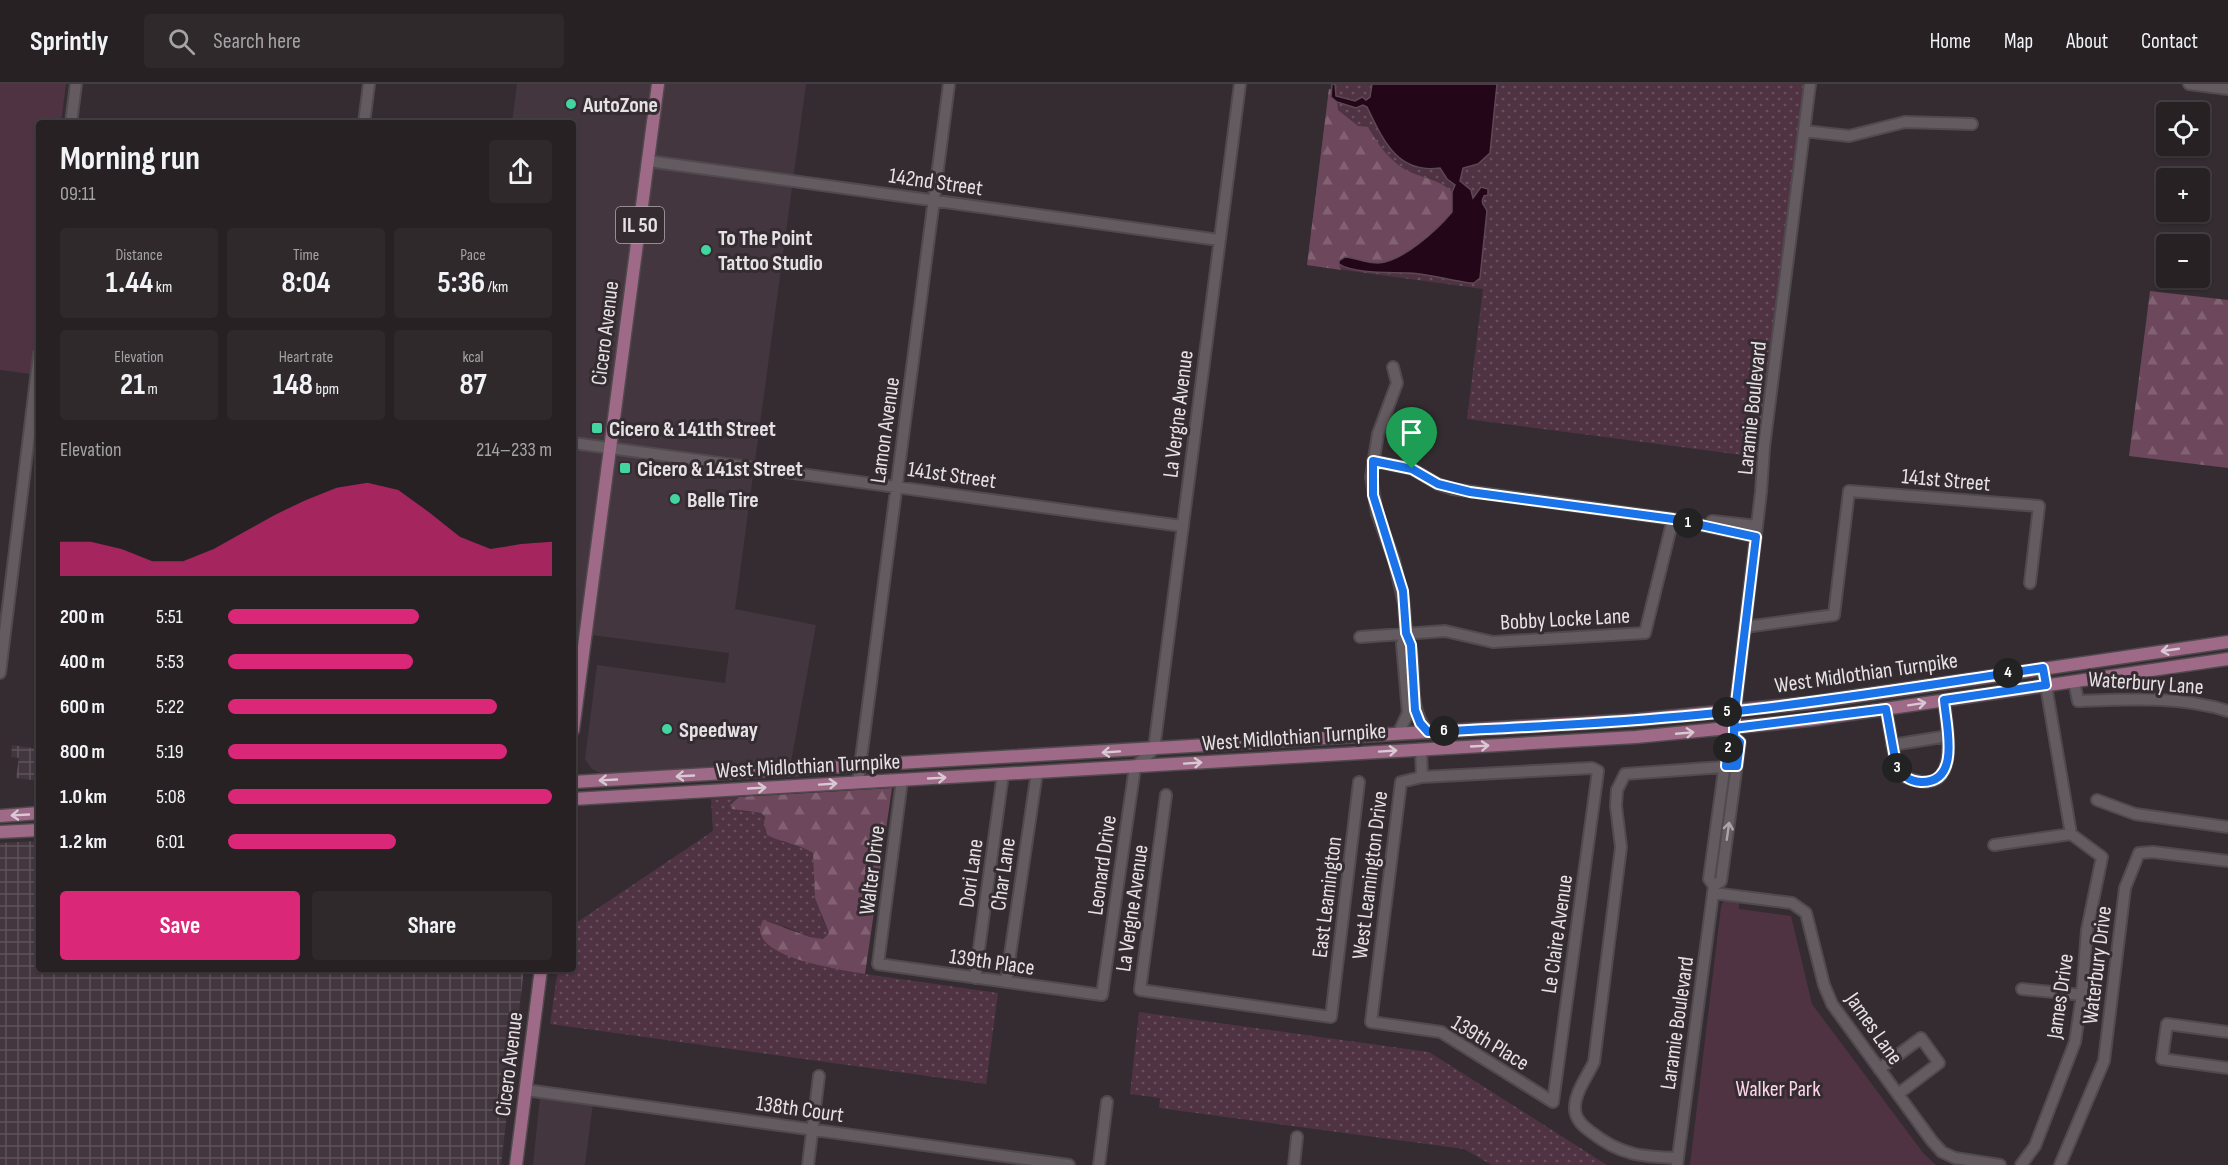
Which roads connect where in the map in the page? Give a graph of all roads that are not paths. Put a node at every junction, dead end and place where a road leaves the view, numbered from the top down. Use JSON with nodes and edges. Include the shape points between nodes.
{"nodes":[{"id":1,"x":76,"y":84,"type":"edge"},
{"id":2,"x":369,"y":84,"type":"edge"},
{"id":3,"x":658,"y":84,"type":"edge"},
{"id":4,"x":949,"y":84,"type":"edge"},
{"id":5,"x":1240,"y":84,"type":"edge"},
{"id":6,"x":1810,"y":84,"type":"edge"},
{"id":7,"x":2189,"y":84,"type":"edge"},
{"id":8,"x":2228,"y":89,"type":"edge"},
{"id":9,"x":71,"y":120,"type":"edge"},
{"id":10,"x":364,"y":120,"type":"edge"},
{"id":11,"x":1972,"y":124,"type":"dead end"},
{"id":12,"x":1804,"y":131,"type":"junction"},
{"id":13,"x":648,"y":160,"type":"junction"},
{"id":14,"x":934,"y":201,"type":"junction"},
{"id":15,"x":1219,"y":240,"type":"junction"},
{"id":16,"x":1393,"y":367,"type":"dead end"},
{"id":17,"x":36,"y":388,"type":"edge"},
{"id":18,"x":576,"y":443,"type":"edge"},
{"id":19,"x":611,"y":448,"type":"junction"},
{"id":20,"x":1373,"y":461,"type":"junction"},
{"id":21,"x":896,"y":486,"type":"junction"},
{"id":22,"x":1673,"y":519,"type":"junction"},
{"id":23,"x":1182,"y":526,"type":"junction"},
{"id":24,"x":1756,"y":532,"type":"junction"},
{"id":25,"x":2030,"y":584,"type":"dead end"},
{"id":26,"x":1745,"y":627,"type":"junction"},
{"id":27,"x":1406,"y":633,"type":"junction"},
{"id":28,"x":1360,"y":637,"type":"dead end"},
{"id":29,"x":2228,"y":642,"type":"edge"},
{"id":30,"x":2228,"y":658,"type":"edge"},
{"id":31,"x":2043,"y":668,"type":"junction"},
{"id":32,"x":0,"y":673,"type":"edge"},
{"id":33,"x":2074,"y":681,"type":"junction"},
{"id":34,"x":2046,"y":685,"type":"junction"},
{"id":35,"x":1944,"y":700,"type":"junction"},
{"id":36,"x":576,"y":708,"type":"edge"},
{"id":37,"x":1886,"y":709,"type":"junction"},
{"id":38,"x":1735,"y":711,"type":"junction"},
{"id":39,"x":2228,"y":711,"type":"edge"},
{"id":40,"x":1428,"y":732,"type":"junction"},
{"id":41,"x":1414,"y":733,"type":"junction"},
{"id":42,"x":1734,"y":733,"type":"junction"},
{"id":43,"x":1398,"y":734,"type":"junction"},
{"id":44,"x":1948,"y":736,"type":"junction"},
{"id":45,"x":1892,"y":745,"type":"junction"},
{"id":46,"x":1154,"y":749,"type":"junction"},
{"id":47,"x":1421,"y":749,"type":"junction"},
{"id":48,"x":859,"y":765,"type":"junction"},
{"id":49,"x":1732,"y":766,"type":"junction"},
{"id":50,"x":1135,"y":767,"type":"junction"},
{"id":51,"x":1037,"y":772,"type":"junction"},
{"id":52,"x":1003,"y":774,"type":"junction"},
{"id":53,"x":1422,"y":777,"type":"junction"},
{"id":54,"x":902,"y":780,"type":"junction"},
{"id":55,"x":576,"y":782,"type":"edge"},
{"id":56,"x":858,"y":782,"type":"junction"},
{"id":57,"x":1359,"y":782,"type":"dead end"},
{"id":58,"x":1166,"y":795,"type":"dead end"},
{"id":59,"x":576,"y":799,"type":"edge"},
{"id":60,"x":2097,"y":800,"type":"dead end"},
{"id":61,"x":36,"y":813,"type":"edge"},
{"id":62,"x":0,"y":816,"type":"edge"},
{"id":63,"x":2228,"y":827,"type":"edge"},
{"id":64,"x":36,"y":830,"type":"edge"},
{"id":65,"x":0,"y":832,"type":"edge"},
{"id":66,"x":2071,"y":834,"type":"junction"},
{"id":67,"x":1994,"y":845,"type":"dead end"},
{"id":68,"x":2228,"y":861,"type":"edge"},
{"id":69,"x":1713,"y":889,"type":"junction"},
{"id":70,"x":878,"y":964,"type":"joint"},
{"id":71,"x":541,"y":972,"type":"edge"},
{"id":72,"x":975,"y":978,"type":"junction"},
{"id":73,"x":1006,"y":982,"type":"junction"},
{"id":74,"x":2022,"y":989,"type":"dead end"},
{"id":75,"x":1140,"y":990,"type":"joint"},
{"id":76,"x":1102,"y":995,"type":"joint"},
{"id":77,"x":2082,"y":995,"type":"junction"},
{"id":78,"x":1371,"y":1022,"type":"joint"},
{"id":79,"x":2228,"y":1032,"type":"edge"},
{"id":80,"x":2228,"y":1068,"type":"edge"},
{"id":81,"x":1879,"y":1069,"type":"junction"},
{"id":82,"x":819,"y":1076,"type":"dead end"},
{"id":83,"x":526,"y":1090,"type":"junction"},
{"id":84,"x":1898,"y":1094,"type":"junction"},
{"id":85,"x":1552,"y":1101,"type":"joint"},
{"id":86,"x":1107,"y":1102,"type":"dead end"},
{"id":87,"x":813,"y":1130,"type":"junction"},
{"id":88,"x":1297,"y":1137,"type":"dead end"},
{"id":89,"x":1677,"y":1161,"type":"edge"},
{"id":90,"x":516,"y":1165,"type":"edge"},
{"id":91,"x":808,"y":1165,"type":"edge"},
{"id":92,"x":1069,"y":1165,"type":"edge"},
{"id":93,"x":1099,"y":1165,"type":"edge"},
{"id":94,"x":1293,"y":1165,"type":"edge"},
{"id":95,"x":2000,"y":1165,"type":"edge"},
{"id":96,"x":2021,"y":1165,"type":"edge"},
{"id":97,"x":2060,"y":1165,"type":"edge"}],
"edges":[{"from":1,"to":9,"type":"street"},
{"from":2,"to":10,"type":"street"},
{"from":3,"to":13,"type":"main road","name":"Cicero Avenue","number":"IL 50"},
{"from":4,"to":14,"type":"street","name":"Lamon Avenue"},
{"from":5,"to":15,"type":"street","name":"La Vergne Avenue"},
{"from":6,"to":12,"type":"street","name":"Laramie Boulevard"},
{"from":7,"to":8,"type":"street"},
{"from":11,"to":12,"type":"street","via":[[1905,122],[1849,136]]},
{"from":12,"to":24,"type":"street","name":"Laramie Boulevard"},
{"from":13,"to":14,"type":"street","name":"142nd Street"},
{"from":13,"to":19,"type":"main road","name":"Cicero Avenue","number":"IL 50"},
{"from":14,"to":15,"type":"street","name":"142nd Street"},
{"from":14,"to":21,"type":"street","name":"Lamon Avenue"},
{"from":15,"to":23,"type":"street","name":"La Vergne Avenue"},
{"from":16,"to":20,"type":"street","via":[[1397,383],[1380,427]]},
{"from":17,"to":32,"type":"street"},
{"from":18,"to":19,"type":"street","name":"141st Street"},
{"from":19,"to":21,"type":"street","name":"141st Street"},
{"from":19,"to":36,"type":"main road","name":"Cicero Avenue","number":"IL 50"},
{"from":20,"to":22,"type":"street","via":[[1401,465],[1438,484],[1462,490]]},
{"from":20,"to":27,"type":"street","via":[[1373,495],[1400,578]]},
{"from":21,"to":23,"type":"street","name":"141st Street"},
{"from":21,"to":48,"type":"street","name":"Lamon Avenue"},
{"from":22,"to":24,"type":"street","via":[[1683,517]]},
{"from":22,"to":27,"type":"street","name":"Bobby Locke Lane","via":[[1645,633],[1492,642],[1452,632]]},
{"from":23,"to":46,"type":"street","name":"La Vergne Avenue"},
{"from":24,"to":26,"type":"street","name":"Laramie Boulevard"},
{"from":25,"to":26,"type":"street","name":"141st Street","via":[[2039,506],[1849,491],[1834,615]]},
{"from":26,"to":38,"type":"street","name":"Laramie Boulevard"},
{"from":27,"to":28,"type":"street"},
{"from":27,"to":40,"type":"street","via":[[1411,645],[1415,710]]},
{"from":27,"to":43,"type":"street","via":[[1402,644],[1408,713]]},
{"from":29,"to":31,"type":"main road","name":"West Midlothian Turnpike","one_way":true},
{"from":30,"to":33,"type":"main road","name":"West Midlothian Turnpike"},
{"from":31,"to":34,"type":"street"},
{"from":31,"to":38,"type":"main road","name":"West Midlothian Turnpike"},
{"from":33,"to":34,"type":"main road","name":"West Midlothian Turnpike"},
{"from":33,"to":39,"type":"street","name":"Waterbury Lane","via":[[2079,701],[2204,704]]},
{"from":34,"to":35,"type":"main road","name":"West Midlothian Turnpike"},
{"from":34,"to":66,"type":"street"},
{"from":37,"to":35,"type":"main road","name":"West Midlothian Turnpike","one_way":true},
{"from":35,"to":44,"type":"street"},
{"from":37,"to":42,"type":"main road","name":"West Midlothian Turnpike"},
{"from":37,"to":45,"type":"street"},
{"from":38,"to":40,"type":"main road","name":"West Midlothian Turnpike"},
{"from":38,"to":42,"type":"street","name":"Laramie Boulevard"},
{"from":40,"to":41,"type":"main road","name":"West Midlothian Turnpike"},
{"from":41,"to":43,"type":"main road","name":"West Midlothian Turnpike"},
{"from":41,"to":47,"type":"main road"},
{"from":47,"to":42,"type":"main road","name":"West Midlothian Turnpike","one_way":true},
{"from":42,"to":49,"type":"street","name":"Laramie Boulevard","via":[[1728,742]]},
{"from":43,"to":46,"type":"main road","name":"West Midlothian Turnpike"},
{"from":44,"to":45,"type":"street"},
{"from":44,"to":45,"type":"street","via":[[1950,748],[1944,771],[1923,782],[1913,781],[1900,772]]},
{"from":46,"to":48,"type":"main road","name":"West Midlothian Turnpike","one_way":true},
{"from":46,"to":50,"type":"street"},
{"from":50,"to":47,"type":"main road","name":"West Midlothian Turnpike","one_way":true},
{"from":47,"to":53,"type":"street","name":"West Leamington Drive"},
{"from":48,"to":55,"type":"main road","name":"West Midlothian Turnpike","one_way":true},
{"from":48,"to":56,"type":"street","name":"Lamon Avenue"},
{"from":49,"to":69,"type":"street","name":"Laramie Boulevard","via":[[1709,879]]},
{"from":49,"to":89,"type":"street","via":[[1625,774],[1617,790],[1621,847],[1594,1062],[1579,1090],[1575,1108],[1580,1123],[1609,1145],[1625,1153]]},
{"from":50,"to":51,"type":"main road","name":"West Midlothian Turnpike"},
{"from":50,"to":76,"type":"street","name":"Leonard Drive"},
{"from":51,"to":52,"type":"main road","name":"West Midlothian Turnpike"},
{"from":51,"to":73,"type":"street","name":"Char Lane"},
{"from":54,"to":52,"type":"main road","name":"West Midlothian Turnpike","one_way":true},
{"from":52,"to":72,"type":"street","name":"Dori Lane"},
{"from":53,"to":78,"type":"street","name":"West Leamington Drive","via":[[1401,782]]},
{"from":53,"to":85,"type":"street","name":"Le Claire Avenue","via":[[1592,768],[1598,771]]},
{"from":54,"to":56,"type":"main road","name":"West Midlothian Turnpike"},
{"from":54,"to":70,"type":"street","name":"Walter Drive"},
{"from":59,"to":56,"type":"main road","name":"West Midlothian Turnpike","one_way":true},
{"from":57,"to":75,"type":"street","name":"East Leamington","via":[[1331,1017]]},
{"from":58,"to":75,"type":"street","name":"La Vergne Avenue"},
{"from":60,"to":63,"type":"street","via":[[2135,813]]},
{"from":61,"to":62,"type":"main road","one_way":true},
{"from":64,"to":65,"type":"main road"},
{"from":66,"to":67,"type":"street"},
{"from":66,"to":77,"type":"street","name":"James Drive","via":[[2102,858],[2087,930]]},
{"from":68,"to":97,"type":"street","name":"Waterbury Drive","via":[[2139,853],[2125,888],[2104,1061]]},
{"from":69,"to":81,"type":"street","name":"James Lane","via":[[1792,903],[1806,913],[1832,1004]]},
{"from":69,"to":89,"type":"street","name":"Laramie Boulevard"},
{"from":70,"to":72,"type":"street","name":"139th Place"},
{"from":71,"to":83,"type":"main road","name":"Cicero Avenue"},
{"from":72,"to":73,"type":"street","name":"139th Place"},
{"from":73,"to":76,"type":"street","name":"139th Place"},
{"from":74,"to":77,"type":"street"},
{"from":77,"to":96,"type":"street","name":"James Drive","via":[[2075,1042],[2035,1146]]},
{"from":78,"to":85,"type":"street","name":"139th Place","via":[[1441,1032]]},
{"from":79,"to":80,"type":"street","via":[[2167,1024],[2162,1059]]},
{"from":81,"to":84,"type":"street","name":"James Lane"},
{"from":81,"to":84,"type":"street","via":[[1921,1038],[1939,1063]]},
{"from":82,"to":87,"type":"street"},
{"from":83,"to":87,"type":"street","name":"138th Court"},
{"from":83,"to":90,"type":"main road","name":"Cicero Avenue"},
{"from":84,"to":95,"type":"street","name":"James Lane","via":[[1942,1152],[1955,1158]]},
{"from":86,"to":93,"type":"street"},
{"from":87,"to":91,"type":"street"},
{"from":87,"to":92,"type":"street","name":"138th Court"},
{"from":88,"to":94,"type":"street"}]}
